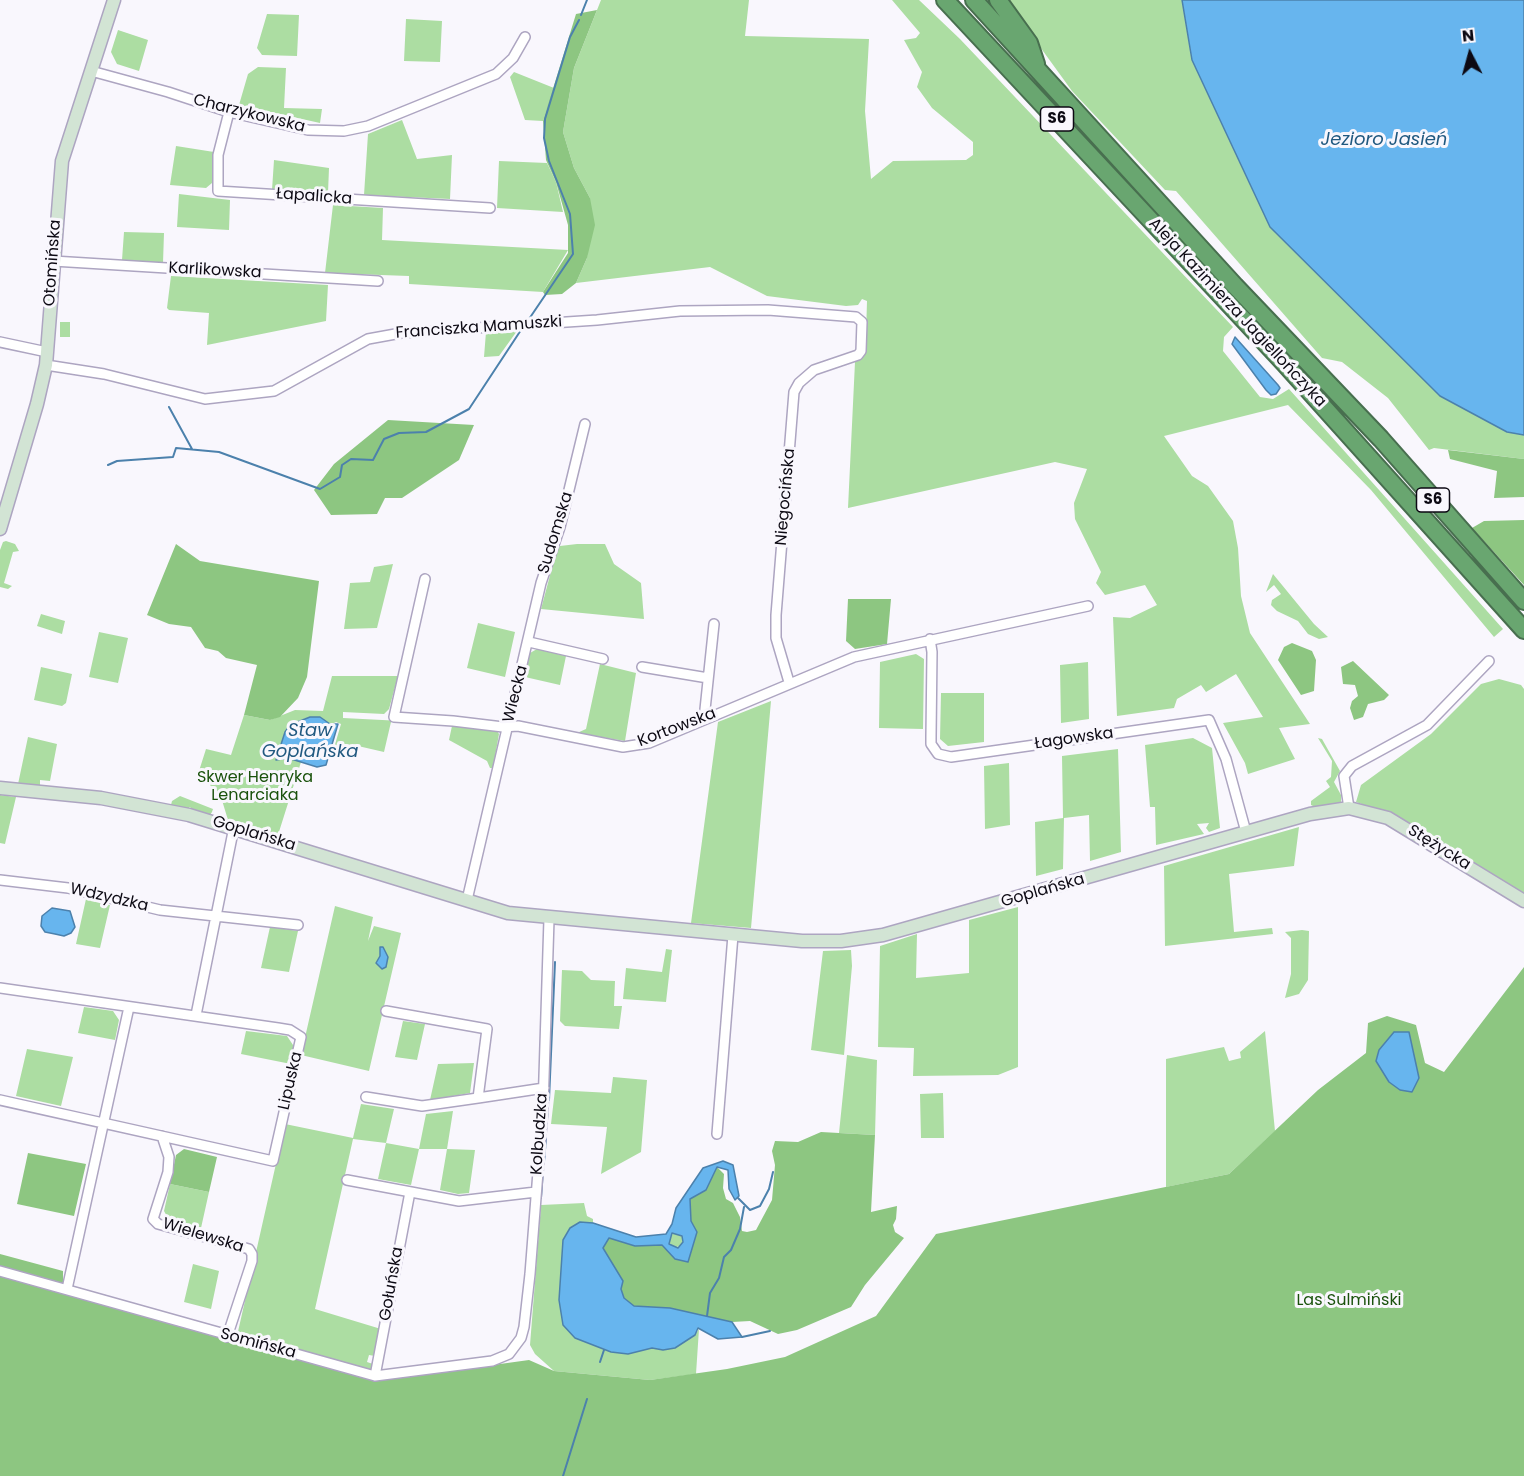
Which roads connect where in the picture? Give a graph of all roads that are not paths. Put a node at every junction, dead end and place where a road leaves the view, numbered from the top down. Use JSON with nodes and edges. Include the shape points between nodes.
{"nodes":[{"id":1,"x":114,"y":0,"type":"edge"},
{"id":2,"x":945,"y":0,"type":"edge"},
{"id":3,"x":974,"y":0,"type":"edge"},
{"id":4,"x":998,"y":0,"type":"edge"},
{"id":5,"x":525,"y":37,"type":"dead end"},
{"id":6,"x":1037,"y":68,"type":"junction"},
{"id":7,"x":91,"y":71,"type":"junction"},
{"id":8,"x":229,"y":112,"type":"junction"},
{"id":9,"x":490,"y":208,"type":"dead end"},
{"id":10,"x":53,"y":261,"type":"junction"},
{"id":11,"x":378,"y":281,"type":"dead end"},
{"id":12,"x":0,"y":342,"type":"edge"},
{"id":13,"x":861,"y":351,"type":"joint"},
{"id":14,"x":46,"y":358,"type":"junction"},
{"id":15,"x":585,"y":424,"type":"dead end"},
{"id":16,"x":0,"y":529,"type":"edge"},
{"id":17,"x":425,"y":579,"type":"dead end"},
{"id":18,"x":1524,"y":601,"type":"edge"},
{"id":19,"x":1088,"y":606,"type":"dead end"},
{"id":20,"x":714,"y":624,"type":"dead end"},
{"id":21,"x":1524,"y":630,"type":"edge"},
{"id":22,"x":930,"y":639,"type":"junction"},
{"id":23,"x":529,"y":642,"type":"junction"},
{"id":24,"x":603,"y":659,"type":"dead end"},
{"id":25,"x":1489,"y":661,"type":"dead end"},
{"id":26,"x":642,"y":667,"type":"dead end"},
{"id":27,"x":708,"y":678,"type":"junction"},
{"id":28,"x":789,"y":682,"type":"junction"},
{"id":29,"x":704,"y":719,"type":"junction"},
{"id":30,"x":508,"y":727,"type":"junction"},
{"id":31,"x":0,"y":788,"type":"edge"},
{"id":32,"x":1348,"y":808,"type":"junction"},
{"id":33,"x":234,"y":827,"type":"junction"},
{"id":34,"x":1246,"y":832,"type":"junction"},
{"id":35,"x":0,"y":880,"type":"edge"},
{"id":36,"x":467,"y":900,"type":"junction"},
{"id":37,"x":1524,"y":902,"type":"edge"},
{"id":38,"x":217,"y":915,"type":"junction"},
{"id":39,"x":549,"y":919,"type":"junction"},
{"id":40,"x":298,"y":925,"type":"dead end"},
{"id":41,"x":733,"y":935,"type":"junction"},
{"id":42,"x":0,"y":988,"type":"edge"},
{"id":43,"x":129,"y":1007,"type":"junction"},
{"id":44,"x":386,"y":1011,"type":"dead end"},
{"id":45,"x":196,"y":1015,"type":"junction"},
{"id":46,"x":544,"y":1088,"type":"junction"},
{"id":47,"x":366,"y":1097,"type":"dead end"},
{"id":48,"x":478,"y":1098,"type":"junction"},
{"id":49,"x":0,"y":1100,"type":"edge"},
{"id":50,"x":103,"y":1122,"type":"junction"},
{"id":51,"x":717,"y":1134,"type":"dead end"},
{"id":52,"x":162,"y":1136,"type":"junction"},
{"id":53,"x":347,"y":1180,"type":"dead end"},
{"id":54,"x":410,"y":1192,"type":"junction"},
{"id":55,"x":536,"y":1192,"type":"junction"},
{"id":56,"x":0,"y":1272,"type":"edge"},
{"id":57,"x":67,"y":1289,"type":"junction"},
{"id":58,"x":227,"y":1336,"type":"junction"},
{"id":59,"x":516,"y":1346,"type":"joint"},
{"id":60,"x":375,"y":1376,"type":"junction"}],
"edges":[{"from":1,"to":7,"type":"street","name":"Otomińska"},
{"from":2,"to":21,"type":"highway","name":"Aleja Kazimierza Jagiellończyka","number":"S6","via":[[1284,363]]},
{"from":3,"to":6,"type":"highway","name":"Aleja Kazimierza Jagiellończyka","number":"S6"},
{"from":4,"to":6,"type":"highway","via":[[1029,43]]},
{"from":5,"to":8,"type":"street","name":"Charzykowska","via":[[513,58],[496,74],[368,126],[344,131],[308,130]]},
{"from":6,"to":18,"type":"highway","name":"Aleja Kazimierza Jagiellończyka","number":"S6","via":[[1381,440]]},
{"from":7,"to":8,"type":"street","name":"Charzykowska"},
{"from":7,"to":10,"type":"street","name":"Otomińska","via":[[62,161]]},
{"from":8,"to":9,"type":"street","name":"Łapalicka","via":[[218,156],[218,191]]},
{"from":10,"to":11,"type":"street","name":"Karlikowska"},
{"from":10,"to":14,"type":"street","name":"Otomińska"},
{"from":12,"to":14,"type":"street","name":"Franciszka Mamuszki"},
{"from":13,"to":14,"type":"street","name":"Franciszka Mamuszki","via":[[862,322],[856,317],[768,310],[680,311],[383,335],[368,339],[274,391],[205,399]]},
{"from":13,"to":28,"type":"street","name":"Niegocińska","via":[[814,370],[794,392],[776,615],[776,638]]},
{"from":14,"to":16,"type":"street","name":"Otomińska","via":[[37,404]]},
{"from":15,"to":23,"type":"street","name":"Sudomska"},
{"from":17,"to":30,"type":"street","name":"Kortowska","via":[[394,717]]},
{"from":19,"to":22,"type":"street","name":"Kortowska"},
{"from":20,"to":27,"type":"street"},
{"from":22,"to":28,"type":"street","name":"Kortowska","via":[[854,657]]},
{"from":22,"to":34,"type":"street","name":"Łagowska","via":[[931,736],[938,754],[960,755],[1209,720],[1226,759]]},
{"from":23,"to":24,"type":"street","name":"Wiecka"},
{"from":23,"to":30,"type":"street","name":"Wiecka"},
{"from":25,"to":32,"type":"street","via":[[1427,725],[1352,766],[1344,776]]},
{"from":26,"to":27,"type":"street"},
{"from":27,"to":29,"type":"street"},
{"from":28,"to":29,"type":"street","name":"Kortowska"},
{"from":29,"to":30,"type":"street","name":"Kortowska","via":[[649,743],[623,747]]},
{"from":30,"to":36,"type":"street","name":"Wiecka"},
{"from":31,"to":33,"type":"street","name":"Goplańska","via":[[101,798]]},
{"from":32,"to":34,"type":"street","name":"Goplańska"},
{"from":32,"to":37,"type":"street","name":"Stężycka","via":[[1388,818]]},
{"from":33,"to":36,"type":"street","name":"Goplańska"},
{"from":33,"to":38,"type":"street"},
{"from":34,"to":41,"type":"street","name":"Goplańska","via":[[870,938],[822,942]]},
{"from":35,"to":38,"type":"street","name":"Wdzydzka","via":[[68,888],[160,910]]},
{"from":36,"to":39,"type":"street","name":"Goplańska","via":[[508,913]]},
{"from":38,"to":40,"type":"street","name":"Wdzydzka"},
{"from":38,"to":45,"type":"street"},
{"from":39,"to":41,"type":"street","name":"Goplańska"},
{"from":39,"to":46,"type":"street","name":"Kolbudzka"},
{"from":41,"to":51,"type":"street"},
{"from":42,"to":43,"type":"street","name":"Lipuska"},
{"from":43,"to":45,"type":"street","name":"Lipuska"},
{"from":43,"to":50,"type":"street"},
{"from":44,"to":48,"type":"street","via":[[487,1029]]},
{"from":45,"to":52,"type":"street","name":"Lipuska","via":[[290,1030],[301,1037],[273,1161]]},
{"from":46,"to":48,"type":"street"},
{"from":46,"to":55,"type":"street","name":"Kolbudzka"},
{"from":47,"to":48,"type":"street","via":[[422,1106]]},
{"from":49,"to":50,"type":"street"},
{"from":50,"to":52,"type":"street"},
{"from":50,"to":57,"type":"street"},
{"from":52,"to":58,"type":"street","name":"Wielewska","via":[[169,1157],[168,1172],[153,1219],[158,1224],[249,1249],[252,1254]]},
{"from":53,"to":54,"type":"street"},
{"from":54,"to":55,"type":"street","via":[[459,1201]]},
{"from":54,"to":60,"type":"street","name":"Gołuńska"},
{"from":55,"to":59,"type":"street","name":"Kolbudzka","via":[[524,1327]]},
{"from":56,"to":57,"type":"street","name":"Somińska"},
{"from":57,"to":58,"type":"street","name":"Somińska"},
{"from":58,"to":60,"type":"street","name":"Somińska"},
{"from":59,"to":60,"type":"street","name":"Somińska","via":[[509,1354],[492,1361]]}]}
